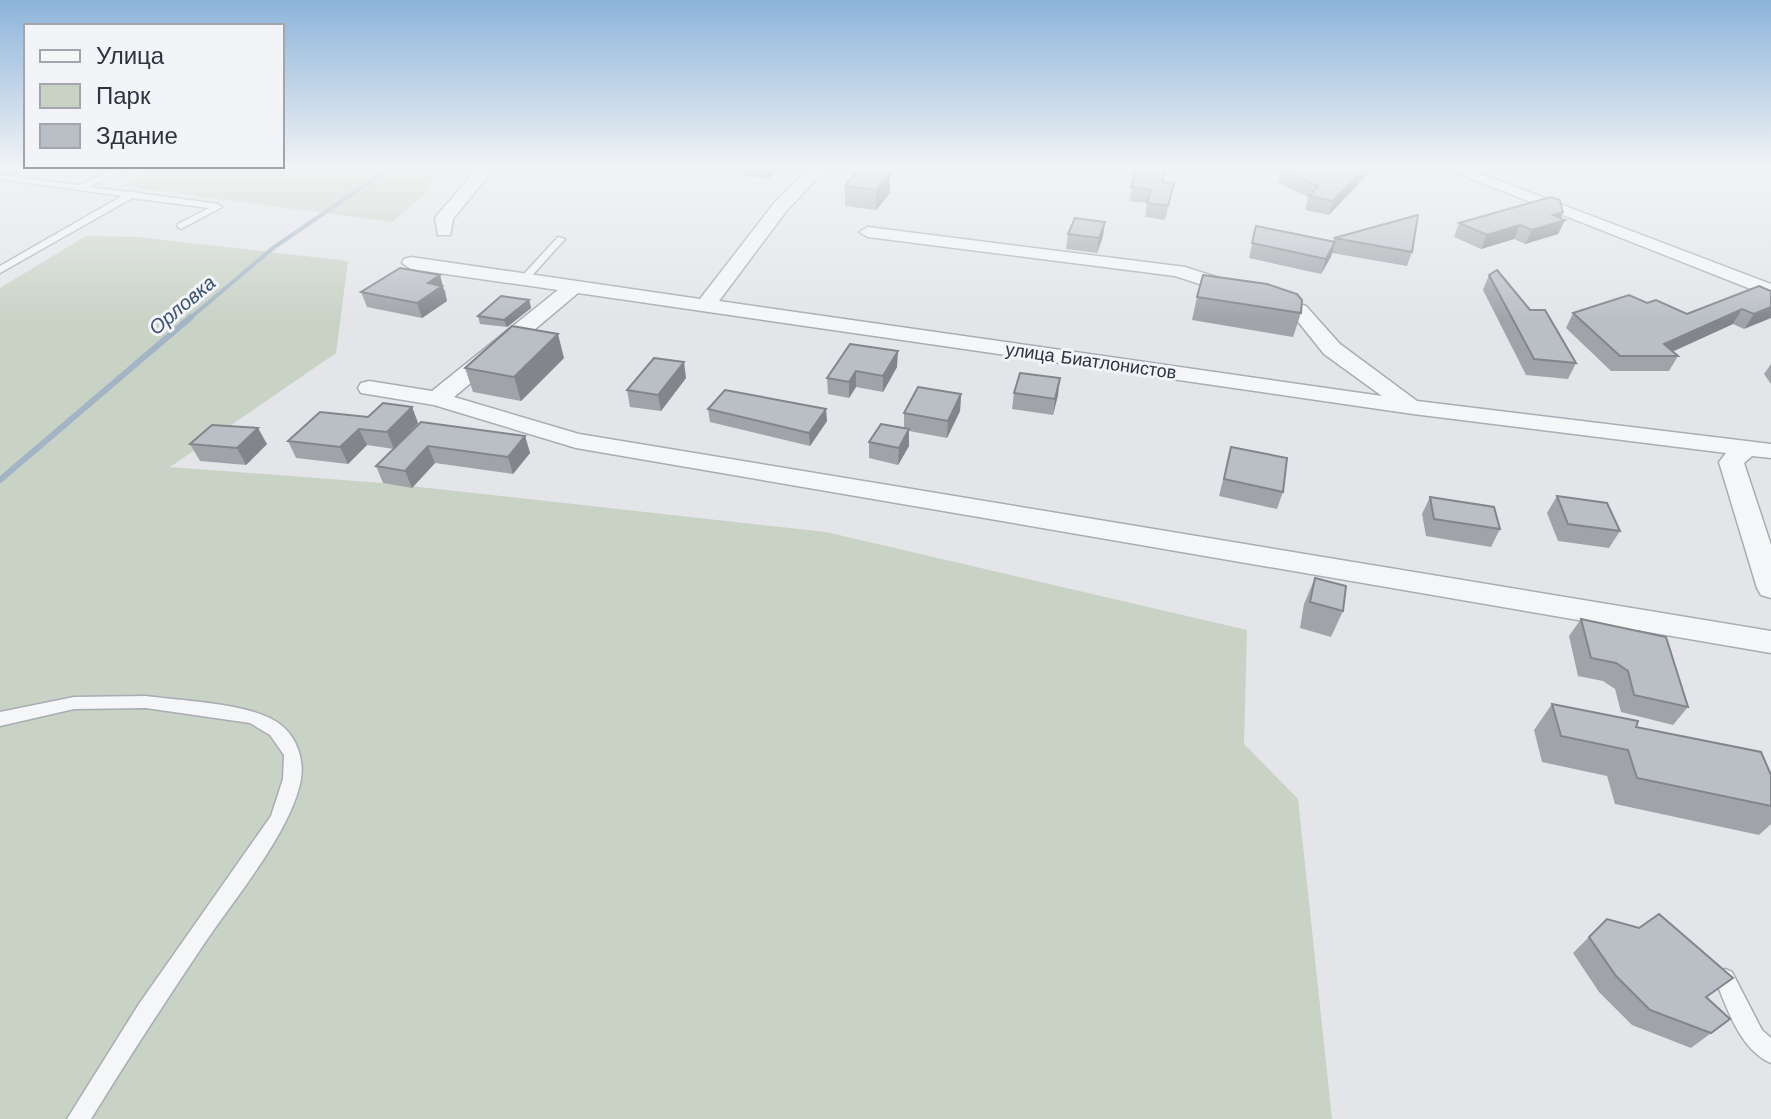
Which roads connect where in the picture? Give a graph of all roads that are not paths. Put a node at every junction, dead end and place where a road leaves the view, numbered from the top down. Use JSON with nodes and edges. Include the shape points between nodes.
{"nodes":[{"id":1,"x":90,"y":218,"type":"edge"},
{"id":2,"x":196,"y":218,"type":"edge"},
{"id":3,"x":444,"y":218,"type":"edge"},
{"id":4,"x":772,"y":218,"type":"edge"},
{"id":5,"x":1582,"y":218,"type":"edge"},
{"id":6,"x":181,"y":226,"type":"dead end"},
{"id":7,"x":444,"y":231,"type":"dead end"},
{"id":8,"x":868,"y":232,"type":"dead end"},
{"id":9,"x":561,"y":239,"type":"dead end"},
{"id":10,"x":411,"y":263,"type":"dead end"},
{"id":11,"x":0,"y":270,"type":"edge"},
{"id":12,"x":525,"y":278,"type":"junction"},
{"id":13,"x":576,"y":285,"type":"junction"},
{"id":14,"x":1771,"y":291,"type":"edge"},
{"id":15,"x":704,"y":307,"type":"junction"},
{"id":16,"x":369,"y":388,"type":"dead end"},
{"id":17,"x":437,"y":399,"type":"junction"},
{"id":18,"x":1413,"y":407,"type":"junction"},
{"id":19,"x":1759,"y":450,"type":"edge"},
{"id":20,"x":1771,"y":588,"type":"edge"},
{"id":21,"x":1771,"y":642,"type":"edge"},
{"id":22,"x":0,"y":719,"type":"edge"},
{"id":23,"x":1725,"y":979,"type":"edge"},
{"id":24,"x":1771,"y":1052,"type":"edge"},
{"id":25,"x":78,"y":1119,"type":"edge"}],
"edges":[{"from":1,"to":11,"type":"lane"},
{"from":2,"to":6,"type":"lane"},
{"from":3,"to":7,"type":"street"},
{"from":4,"to":15,"type":"street"},
{"from":5,"to":14,"type":"street"},
{"from":8,"to":18,"type":"street","via":[[1178,271],[1299,310],[1332,349]]},
{"from":9,"to":12,"type":"lane"},
{"from":10,"to":12,"type":"street","name":"улица Биатлонистов"},
{"from":12,"to":13,"type":"street","name":"улица Биатлонистов"},
{"from":13,"to":15,"type":"street","name":"улица Биатлонистов"},
{"from":13,"to":17,"type":"street"},
{"from":15,"to":18,"type":"street","name":"улица Биатлонистов"},
{"from":16,"to":17,"type":"street"},
{"from":17,"to":21,"type":"street","via":[[576,441]]},
{"from":18,"to":19,"type":"street","name":"улица Биатлонистов"},
{"from":19,"to":20,"type":"street","via":[[1731,462]]},
{"from":22,"to":25,"type":"lane","via":[[74,703],[146,702],[253,717],[276,730],[293,754],[292,779],[279,819]]},
{"from":23,"to":24,"type":"lane","via":[[1754,1038]]}]}
